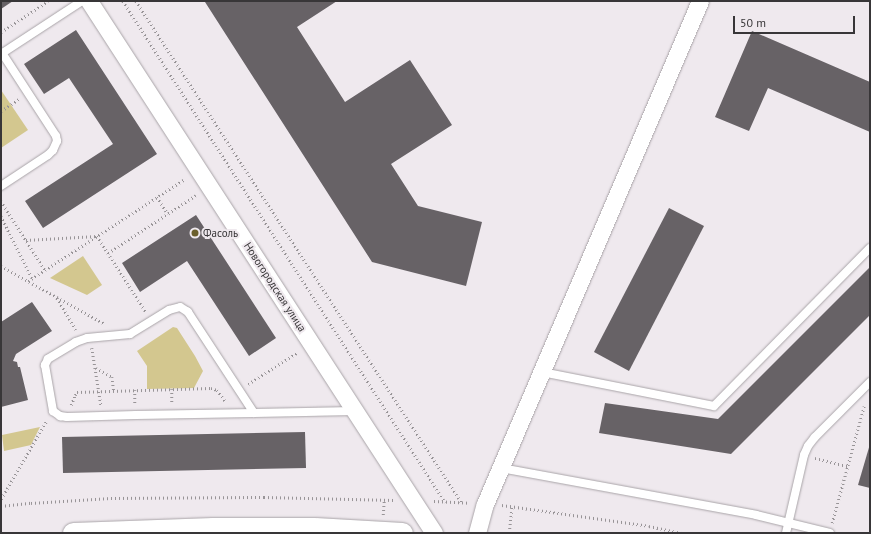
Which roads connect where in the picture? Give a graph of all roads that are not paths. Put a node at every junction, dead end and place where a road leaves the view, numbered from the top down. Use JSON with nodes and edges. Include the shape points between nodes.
{"nodes":[{"id":1,"x":82,"y":1,"type":"edge"},
{"id":2,"x":89,"y":1,"type":"edge"},
{"id":3,"x":700,"y":1,"type":"edge"},
{"id":4,"x":1,"y":53,"type":"edge"},
{"id":5,"x":1,"y":186,"type":"edge"},
{"id":6,"x":870,"y":248,"type":"edge"},
{"id":7,"x":542,"y":372,"type":"junction"},
{"id":8,"x":870,"y":382,"type":"edge"},
{"id":9,"x":355,"y":411,"type":"junction"},
{"id":10,"x":254,"y":413,"type":"junction"},
{"id":11,"x":501,"y":468,"type":"junction"},
{"id":12,"x":788,"y":523,"type":"junction"},
{"id":13,"x":831,"y":529,"type":"edge"},
{"id":14,"x":73,"y":533,"type":"edge"},
{"id":15,"x":402,"y":533,"type":"edge"},
{"id":16,"x":434,"y":533,"type":"edge"},
{"id":17,"x":477,"y":533,"type":"edge"},
{"id":18,"x":786,"y":533,"type":"edge"}],
"edges":[{"from":1,"to":4,"type":"lane"},
{"from":2,"to":9,"type":"street","name":"Новогородская улица"},
{"from":3,"to":7,"type":"street"},
{"from":4,"to":5,"type":"lane","via":[[56,136],[56,146],[48,155]]},
{"from":6,"to":7,"type":"lane","via":[[714,406]]},
{"from":7,"to":11,"type":"street"},
{"from":8,"to":12,"type":"lane","via":[[815,436],[804,455]]},
{"from":9,"to":10,"type":"lane"},
{"from":9,"to":16,"type":"street","name":"Новогородская улица"},
{"from":10,"to":10,"type":"lane","via":[[67,417],[57,415],[53,411],[45,363],[81,340],[125,335],[173,308],[180,307],[188,312]]},
{"from":11,"to":12,"type":"lane"},
{"from":11,"to":17,"type":"street","via":[[485,504]]},
{"from":12,"to":13,"type":"lane"},
{"from":12,"to":18,"type":"lane"},
{"from":14,"to":15,"type":"street","via":[[313,528]]}]}
